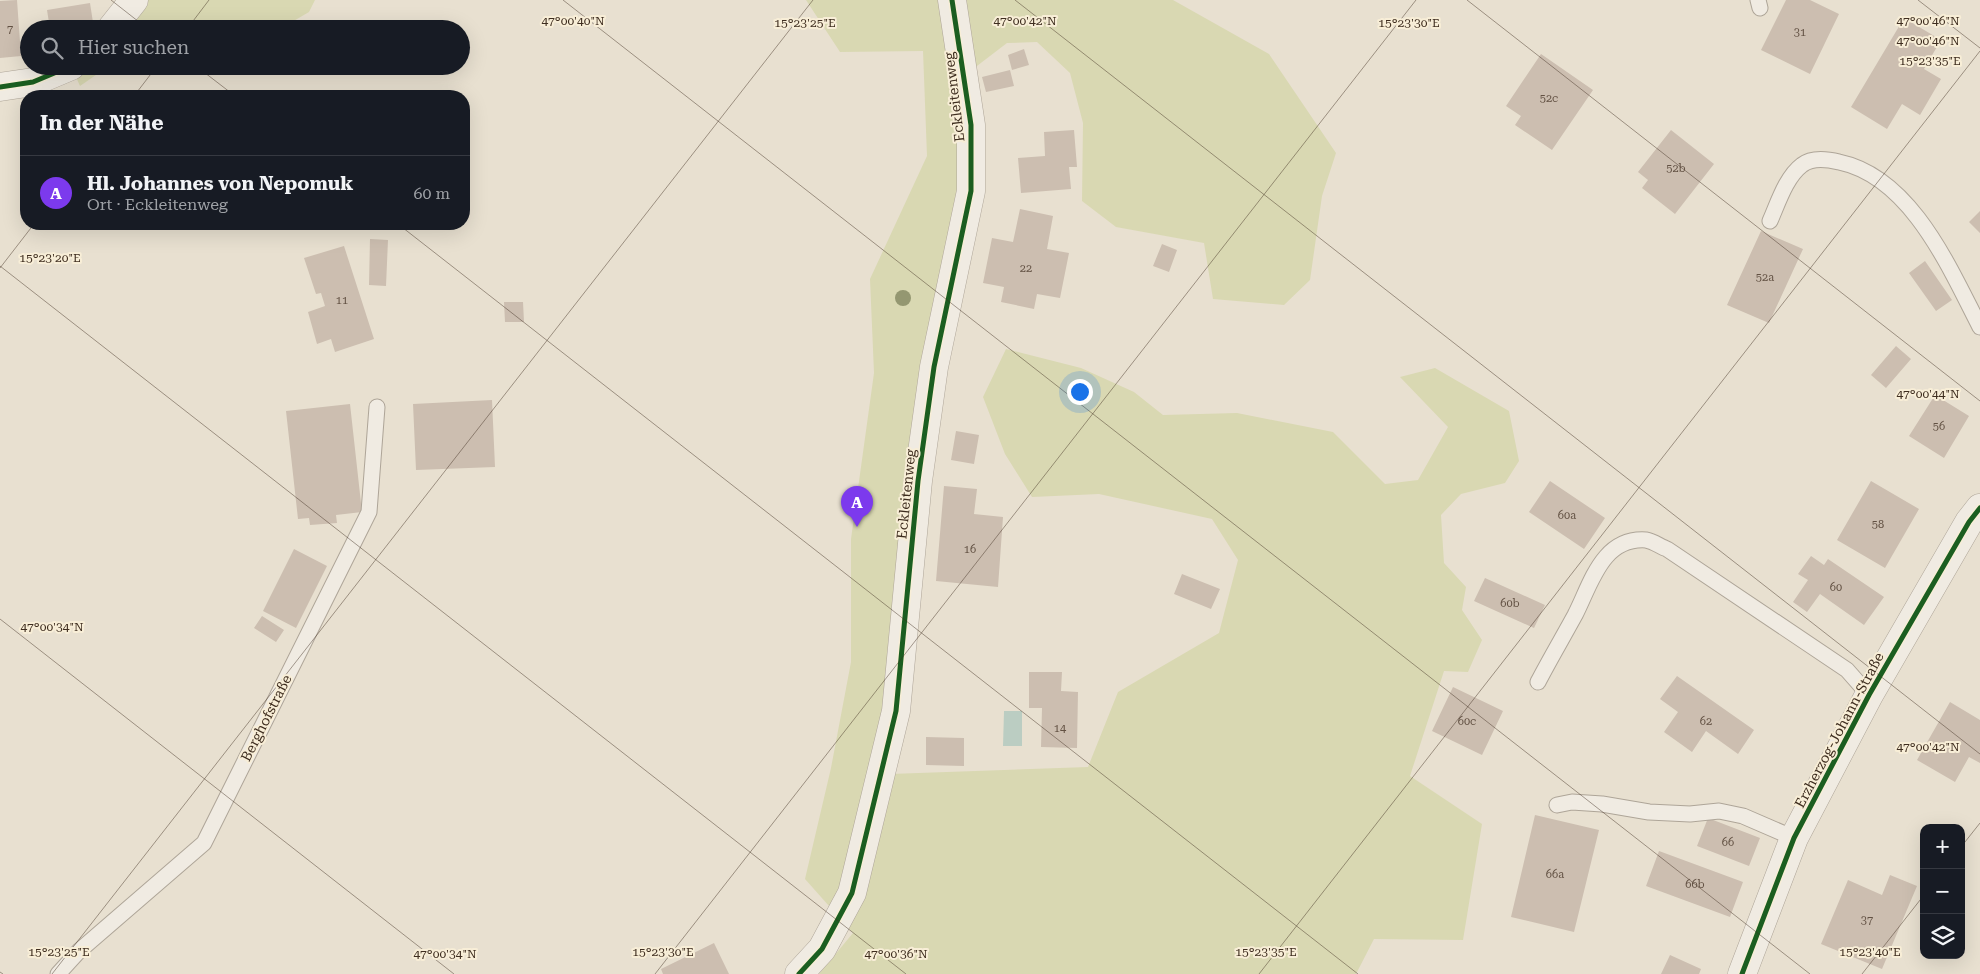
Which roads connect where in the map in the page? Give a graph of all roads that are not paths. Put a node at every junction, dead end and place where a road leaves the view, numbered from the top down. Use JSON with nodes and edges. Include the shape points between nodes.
{"nodes":[{"id":1,"x":134,"y":0,"type":"edge"},
{"id":2,"x":952,"y":0,"type":"edge"},
{"id":3,"x":118,"y":20,"type":"edge"},
{"id":4,"x":49,"y":75,"type":"edge"},
{"id":5,"x":0,"y":86,"type":"edge"},
{"id":6,"x":1770,"y":220,"type":"dead end"},
{"id":7,"x":1980,"y":327,"type":"edge"},
{"id":8,"x":377,"y":408,"type":"dead end"},
{"id":9,"x":1980,"y":508,"type":"edge"},
{"id":10,"x":1538,"y":682,"type":"dead end"},
{"id":11,"x":1869,"y":695,"type":"junction"},
{"id":12,"x":1557,"y":805,"type":"dead end"},
{"id":13,"x":1794,"y":838,"type":"junction"},
{"id":14,"x":58,"y":974,"type":"edge"},
{"id":15,"x":799,"y":974,"type":"edge"},
{"id":16,"x":1742,"y":974,"type":"edge"}],
"edges":[{"from":1,"to":3,"type":"street"},
{"from":2,"to":15,"type":"street","name":"Eckleitenweg","via":[[971,125],[970,191],[934,367],[918,481],[896,711],[852,892],[822,949]]},
{"from":4,"to":5,"type":"street","via":[[33,82]]},
{"from":6,"to":7,"type":"lane","via":[[1791,177],[1803,164],[1824,159],[1857,166],[1882,180],[1906,205],[1940,252]]},
{"from":8,"to":14,"type":"lane","name":"Berghofstraße","via":[[369,512],[204,843],[79,951]]},
{"from":9,"to":11,"type":"street","name":"Erzherzog-Johann-Straße"},
{"from":10,"to":11,"type":"lane","name":"Erzherzog-Johann-Straße","via":[[1595,571],[1609,552],[1627,543],[1647,540],[1667,550],[1847,670]]},
{"from":11,"to":13,"type":"street","name":"Erzherzog-Johann-Straße"},
{"from":12,"to":13,"type":"lane","via":[[1572,802],[1602,804],[1649,812],[1690,814],[1719,811],[1743,816]]},
{"from":13,"to":16,"type":"street","name":"Erzherzog-Johann-Straße"}]}
